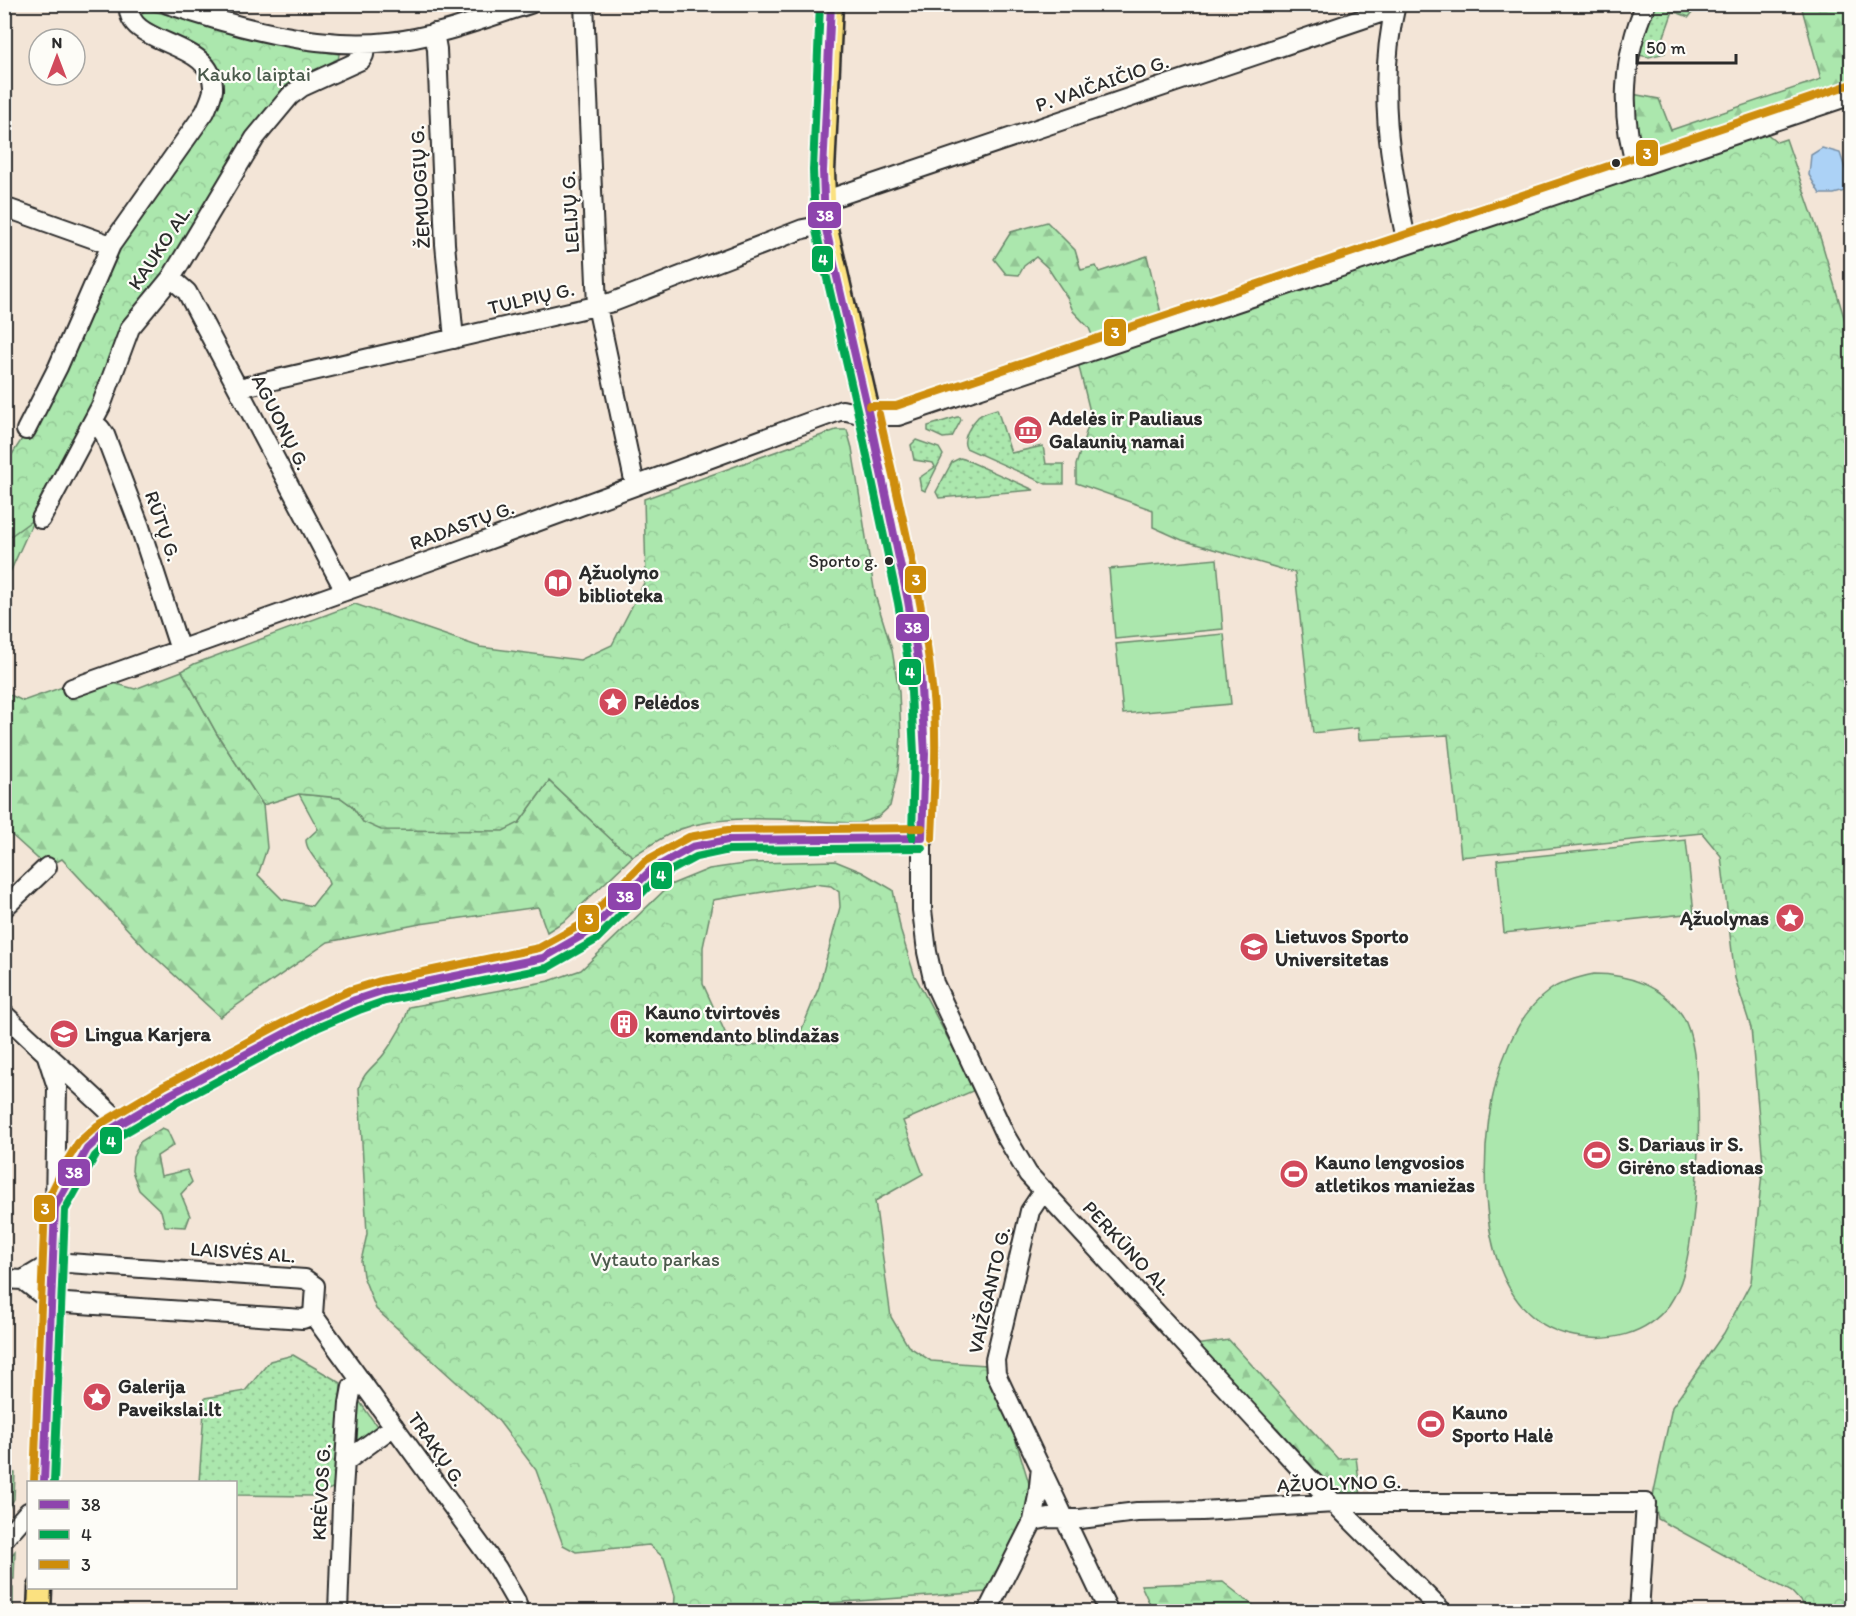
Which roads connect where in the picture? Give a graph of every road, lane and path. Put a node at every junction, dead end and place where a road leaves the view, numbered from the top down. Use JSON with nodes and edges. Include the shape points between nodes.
{"nodes":[{"id":1,"x":129,"y":4,"type":"edge"},
{"id":2,"x":168,"y":4,"type":"edge"},
{"id":3,"x":530,"y":4,"type":"edge"},
{"id":4,"x":584,"y":4,"type":"edge"},
{"id":5,"x":831,"y":4,"type":"edge"},
{"id":6,"x":1646,"y":4,"type":"edge"},
{"id":7,"x":1396,"y":6,"type":"edge"},
{"id":8,"x":434,"y":33,"type":"junction"},
{"id":9,"x":364,"y":44,"type":"junction"},
{"id":10,"x":1851,"y":95,"type":"edge"},
{"id":11,"x":1637,"y":168,"type":"junction"},
{"id":12,"x":823,"y":201,"type":"junction"},
{"id":13,"x":4,"y":207,"type":"edge"},
{"id":14,"x":825,"y":225,"type":"junction"},
{"id":15,"x":1407,"y":244,"type":"junction"},
{"id":16,"x":111,"y":245,"type":"junction"},
{"id":17,"x":171,"y":278,"type":"junction"},
{"id":18,"x":597,"y":306,"type":"junction"},
{"id":19,"x":454,"y":339,"type":"junction"},
{"id":20,"x":239,"y":388,"type":"junction"},
{"id":21,"x":868,"y":416,"type":"junction"},
{"id":22,"x":93,"y":423,"type":"junction"},
{"id":23,"x":26,"y":430,"type":"dead end"},
{"id":24,"x":634,"y":485,"type":"junction"},
{"id":25,"x":41,"y":519,"type":"dead end"},
{"id":26,"x":345,"y":591,"type":"junction"},
{"id":27,"x":180,"y":650,"type":"junction"},
{"id":28,"x":72,"y":688,"type":"dead end"},
{"id":29,"x":922,"y":838,"type":"junction"},
{"id":30,"x":47,"y":867,"type":"dead end"},
{"id":31,"x":4,"y":909,"type":"edge"},
{"id":32,"x":4,"y":1014,"type":"edge"},
{"id":33,"x":47,"y":1056,"type":"junction"},
{"id":34,"x":120,"y":1122,"type":"junction"},
{"id":35,"x":1044,"y":1190,"type":"junction"},
{"id":36,"x":55,"y":1208,"type":"junction"},
{"id":37,"x":53,"y":1262,"type":"junction"},
{"id":38,"x":4,"y":1279,"type":"edge"},
{"id":39,"x":23,"y":1280,"type":"junction"},
{"id":40,"x":51,"y":1302,"type":"junction"},
{"id":41,"x":314,"y":1315,"type":"junction"},
{"id":42,"x":361,"y":1381,"type":"junction"},
{"id":43,"x":394,"y":1426,"type":"junction"},
{"id":44,"x":345,"y":1462,"type":"junction"},
{"id":45,"x":1041,"y":1465,"type":"junction"},
{"id":46,"x":44,"y":1481,"type":"edge"},
{"id":47,"x":1335,"y":1503,"type":"junction"},
{"id":48,"x":27,"y":1513,"type":"edge"},
{"id":49,"x":1066,"y":1519,"type":"junction"},
{"id":50,"x":1033,"y":1521,"type":"junction"},
{"id":51,"x":4,"y":1539,"type":"edge"},
{"id":52,"x":40,"y":1589,"type":"edge"},
{"id":53,"x":39,"y":1611,"type":"edge"},
{"id":54,"x":338,"y":1611,"type":"edge"},
{"id":55,"x":519,"y":1611,"type":"edge"},
{"id":56,"x":987,"y":1611,"type":"edge"},
{"id":57,"x":1109,"y":1611,"type":"edge"},
{"id":58,"x":1443,"y":1611,"type":"edge"},
{"id":59,"x":1639,"y":1611,"type":"edge"}],
"edges":[{"from":1,"to":16,"type":"street","name":"KAUKO AL.","via":[[134,24],[198,58],[208,68],[213,92],[205,112]]},
{"from":2,"to":9,"type":"street","via":[[294,38]]},
{"from":3,"to":8,"type":"street"},
{"from":4,"to":18,"type":"street","name":"LELIJŲ G."},
{"from":5,"to":12,"type":"main road"},
{"from":6,"to":11,"type":"street","via":[[1627,82],[1627,129]]},
{"from":7,"to":12,"type":"street","name":"P. VAIČAIČIO G."},
{"from":7,"to":15,"type":"street","via":[[1386,112]]},
{"from":8,"to":9,"type":"street"},
{"from":8,"to":19,"type":"street","name":"ŽEMUOGIŲ G."},
{"from":9,"to":17,"type":"street","name":"KAUKO AL.","via":[[361,60],[303,87],[269,120]]},
{"from":10,"to":11,"type":"street","name":"RADASTŲ G."},
{"from":11,"to":15,"type":"street","name":"RADASTŲ G."},
{"from":12,"to":14,"type":"main road"},
{"from":13,"to":16,"type":"street"},
{"from":14,"to":18,"type":"street","name":"TULPIŲ G.","via":[[803,229]]},
{"from":14,"to":21,"type":"main road"},
{"from":15,"to":21,"type":"street","name":"RADASTŲ G.","via":[[898,417]]},
{"from":16,"to":23,"type":"street","name":"KAUKO AL."},
{"from":17,"to":20,"type":"street","name":"AGUONŲ G.","via":[[187,292]]},
{"from":17,"to":22,"type":"street","name":"KAUKO AL.","via":[[130,328]]},
{"from":18,"to":19,"type":"street","name":"TULPIŲ G."},
{"from":18,"to":24,"type":"street","name":"LELIJŲ G."},
{"from":19,"to":20,"type":"street","name":"TULPIŲ G."},
{"from":20,"to":26,"type":"street","name":"AGUONŲ G."},
{"from":21,"to":24,"type":"street","name":"RADASTŲ G.","via":[[842,410]]},
{"from":21,"to":29,"type":"main road","via":[[920,671],[925,754]]},
{"from":22,"to":25,"type":"street","name":"KAUKO AL."},
{"from":22,"to":27,"type":"street","name":"RŪTŲ G.","via":[[105,435]]},
{"from":24,"to":26,"type":"street","name":"RADASTŲ G."},
{"from":26,"to":27,"type":"street","name":"RADASTŲ G."},
{"from":27,"to":28,"type":"street","name":"RADASTŲ G."},
{"from":29,"to":34,"type":"main road","via":[[728,840],[692,847],[651,870],[590,931],[543,958],[355,1000]]},
{"from":29,"to":35,"type":"street","name":"PERKŪNO AL.","via":[[922,910],[934,983],[1005,1135],[1028,1174]]},
{"from":30,"to":31,"type":"street"},
{"from":32,"to":33,"type":"street"},
{"from":33,"to":34,"type":"street"},
{"from":33,"to":36,"type":"street","via":[[57,1087]]},
{"from":34,"to":36,"type":"main road","via":[[87,1149]]},
{"from":35,"to":45,"type":"street","name":"VAIŽGANTO G.","via":[[1030,1211],[995,1360],[996,1374]]},
{"from":35,"to":47,"type":"street","name":"PERKŪNO AL."},
{"from":36,"to":37,"type":"main road"},
{"from":37,"to":39,"type":"street"},
{"from":37,"to":40,"type":"main road"},
{"from":37,"to":41,"type":"street","name":"LAISVĖS AL.","via":[[305,1279],[315,1286]]},
{"from":38,"to":39,"type":"street"},
{"from":39,"to":40,"type":"street"},
{"from":40,"to":41,"type":"street","via":[[303,1319]]},
{"from":40,"to":46,"type":"main road"},
{"from":41,"to":42,"type":"street","name":"TRAKŲ G."},
{"from":42,"to":43,"type":"street","name":"TRAKŲ G."},
{"from":42,"to":44,"type":"street","name":"KRĖVOS G.","via":[[352,1387]]},
{"from":43,"to":44,"type":"street"},
{"from":43,"to":55,"type":"street","name":"TRAKŲ G.","via":[[497,1568]]},
{"from":44,"to":54,"type":"street","name":"KRĖVOS G."},
{"from":45,"to":49,"type":"street","name":"VAIŽGANTO G."},
{"from":45,"to":50,"type":"street"},
{"from":47,"to":49,"type":"street","name":"ĄŽUOLYNO G."},
{"from":47,"to":58,"type":"street","name":"PERKŪNO AL."},
{"from":47,"to":59,"type":"street","name":"ĄŽUOLYNO G.","via":[[1646,1503]]},
{"from":48,"to":51,"type":"street"},
{"from":49,"to":50,"type":"street","name":"ĄŽUOLYNO G."},
{"from":49,"to":57,"type":"street","name":"VAIŽGANTO G."},
{"from":50,"to":56,"type":"street"},
{"from":52,"to":53,"type":"main road"}]}
